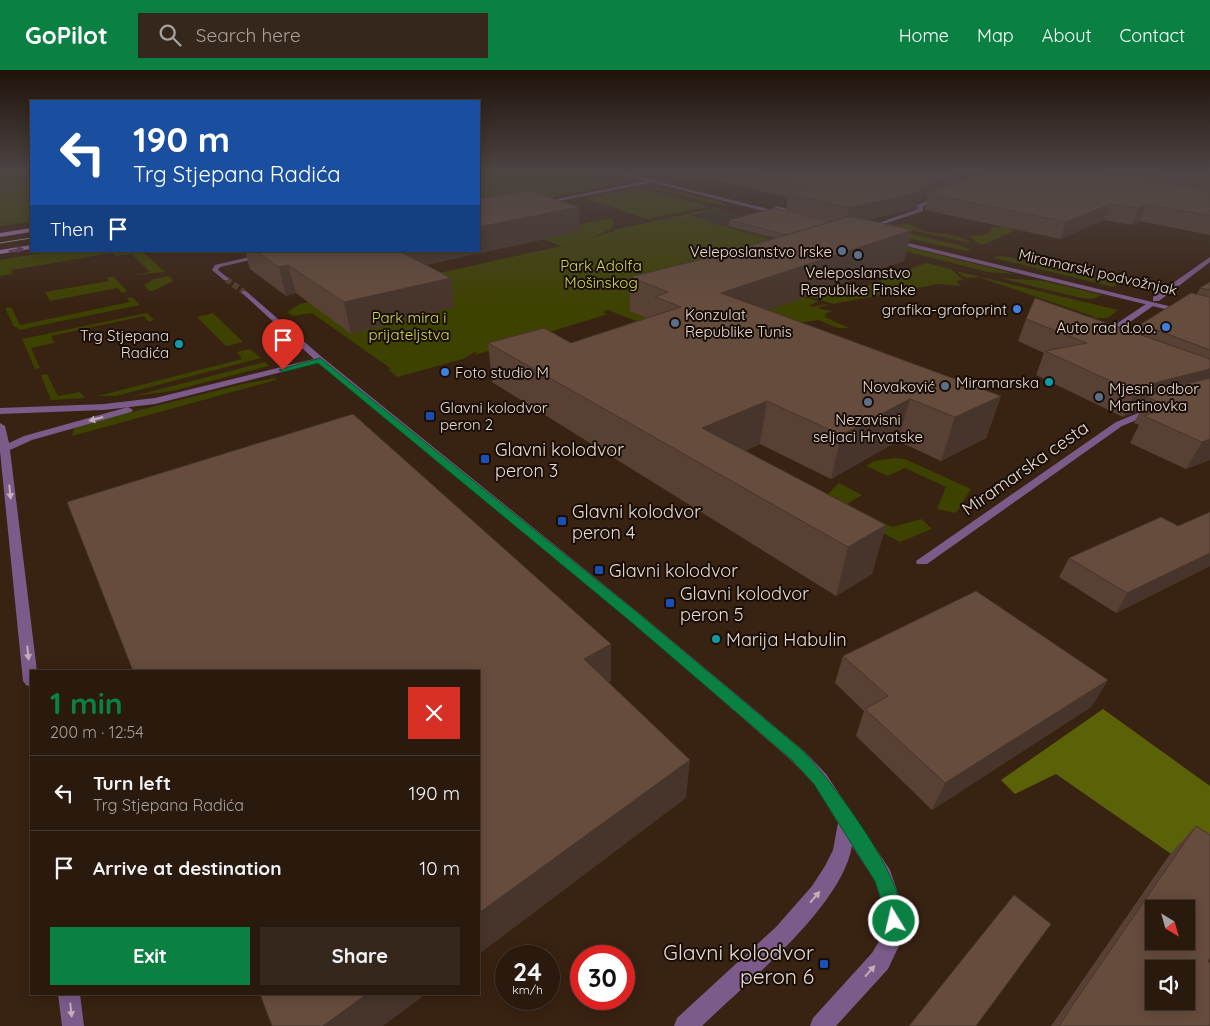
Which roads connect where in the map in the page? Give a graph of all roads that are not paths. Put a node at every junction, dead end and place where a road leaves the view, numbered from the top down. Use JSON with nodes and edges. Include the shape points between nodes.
{"nodes":[{"id":1,"x":801,"y":217,"type":"edge"},
{"id":2,"x":904,"y":217,"type":"edge"},
{"id":3,"x":851,"y":229,"type":"edge"},
{"id":4,"x":30,"y":230,"type":"edge"},
{"id":5,"x":869,"y":230,"type":"edge"},
{"id":6,"x":0,"y":235,"type":"edge"},
{"id":7,"x":884,"y":237,"type":"edge"},
{"id":8,"x":30,"y":247,"type":"edge"},
{"id":9,"x":0,"y":252,"type":"edge"},
{"id":10,"x":281,"y":252,"type":"edge"},
{"id":11,"x":1210,"y":259,"type":"edge"},
{"id":12,"x":226,"y":279,"type":"tunnel mouth"},
{"id":13,"x":244,"y":292,"type":"tunnel mouth"},
{"id":14,"x":1154,"y":302,"type":"junction"},
{"id":15,"x":1210,"y":313,"type":"edge"},
{"id":16,"x":1210,"y":318,"type":"edge"},
{"id":17,"x":1114,"y":344,"type":"edge"},
{"id":18,"x":320,"y":360,"type":"junction"},
{"id":19,"x":176,"y":398,"type":"junction"},
{"id":20,"x":1168,"y":406,"type":"edge"},
{"id":21,"x":0,"y":411,"type":"edge"},
{"id":22,"x":0,"y":426,"type":"edge"},
{"id":23,"x":5,"y":449,"type":"junction"},
{"id":24,"x":922,"y":561,"type":"dead end"},
{"id":25,"x":30,"y":672,"type":"edge"},
{"id":26,"x":847,"y":822,"type":"junction"},
{"id":27,"x":69,"y":995,"type":"edge"},
{"id":28,"x":73,"y":1026,"type":"edge"},
{"id":29,"x":685,"y":1026,"type":"edge"},
{"id":30,"x":821,"y":1026,"type":"edge"}],
"edges":[{"from":1,"to":3,"type":"street"},
{"from":2,"to":5,"type":"street"},
{"from":4,"to":6,"type":"main road"},
{"from":7,"to":14,"type":"street"},
{"from":9,"to":8,"type":"main road","one_way":true},
{"from":10,"to":12,"type":"street","via":[[217,266],[215,270]]},
{"from":11,"to":14,"type":"street"},
{"from":13,"to":18,"type":"street"},
{"from":14,"to":15,"type":"street","name":"Miramarski podvožnjak"},
{"from":14,"to":16,"type":"street"},
{"from":14,"to":17,"type":"street","via":[[1110,332],[1108,336]]},
{"from":18,"to":19,"type":"street"},
{"from":18,"to":26,"type":"street","via":[[627,611],[798,756],[820,779]]},
{"from":19,"to":21,"type":"street","via":[[112,406]]},
{"from":19,"to":23,"type":"street","one_way":true,"via":[[44,433]]},
{"from":20,"to":24,"type":"street","name":"Miramarska cesta","via":[[1119,424]]},
{"from":22,"to":23,"type":"street"},
{"from":23,"to":25,"type":"street","one_way":true},
{"from":29,"to":26,"type":"street","one_way":true,"via":[[783,934],[819,893],[842,850]]},
{"from":30,"to":26,"type":"street","one_way":true,"via":[[880,961],[894,935],[894,908],[883,877]]},
{"from":27,"to":28,"type":"street","one_way":true}]}
